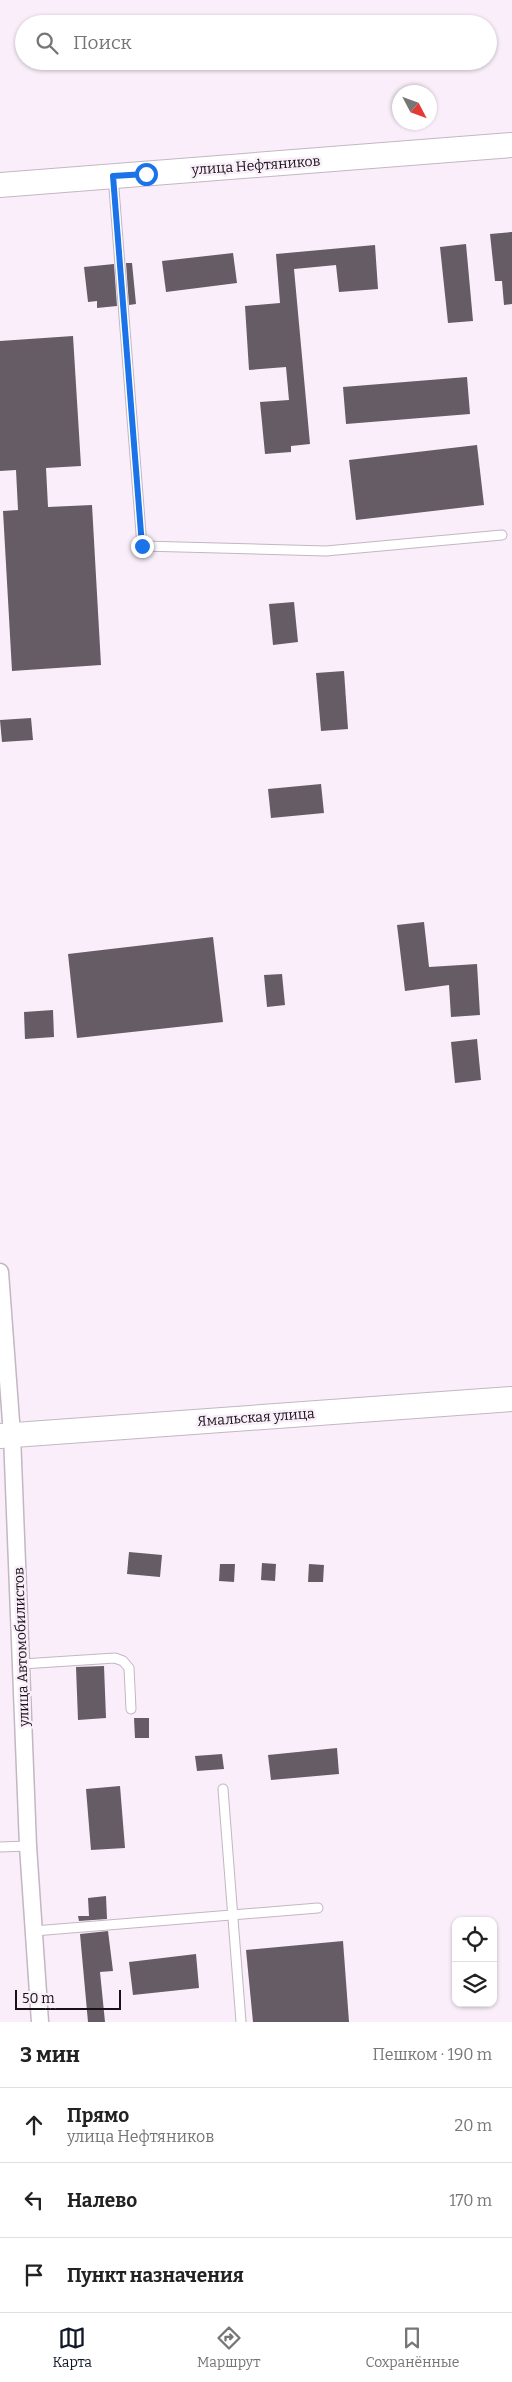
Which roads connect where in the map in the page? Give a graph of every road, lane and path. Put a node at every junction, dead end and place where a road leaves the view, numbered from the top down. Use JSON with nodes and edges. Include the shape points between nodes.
{"nodes":[{"id":1,"x":512,"y":145,"type":"edge"},
{"id":2,"x":113,"y":176,"type":"junction"},
{"id":3,"x":0,"y":185,"type":"edge"},
{"id":4,"x":502,"y":535,"type":"dead end"},
{"id":5,"x":0,"y":1272,"type":"edge"},
{"id":6,"x":512,"y":1399,"type":"edge"},
{"id":7,"x":6,"y":1436,"type":"edge"},
{"id":8,"x":22,"y":1664,"type":"junction"},
{"id":9,"x":131,"y":1709,"type":"dead end"},
{"id":10,"x":223,"y":1789,"type":"dead end"},
{"id":11,"x":28,"y":1846,"type":"junction"},
{"id":12,"x":0,"y":1847,"type":"edge"},
{"id":13,"x":318,"y":1908,"type":"dead end"},
{"id":14,"x":233,"y":1915,"type":"junction"},
{"id":15,"x":34,"y":1931,"type":"junction"},
{"id":16,"x":40,"y":2022,"type":"edge"},
{"id":17,"x":241,"y":2022,"type":"edge"}],
"edges":[{"from":1,"to":2,"type":"main road","name":"улица Нефтяников"},
{"from":2,"to":3,"type":"main road","name":"улица Нефтяников"},
{"from":2,"to":4,"type":"lane","via":[[142,546],[326,551]]},
{"from":5,"to":7,"type":"street","name":"улица Автомобилистов"},
{"from":6,"to":7,"type":"main road","name":"Ямальская улица"},
{"from":7,"to":8,"type":"street","name":"улица Автомобилистов"},
{"from":8,"to":9,"type":"lane","via":[[115,1658],[129,1668]]},
{"from":8,"to":11,"type":"street","name":"улица Автомобилистов"},
{"from":10,"to":14,"type":"lane"},
{"from":11,"to":12,"type":"lane"},
{"from":11,"to":15,"type":"street","name":"улица Автомобилистов"},
{"from":13,"to":14,"type":"lane"},
{"from":14,"to":15,"type":"lane"},
{"from":14,"to":17,"type":"lane"},
{"from":15,"to":16,"type":"street","name":"улица Автомобилистов"}]}
